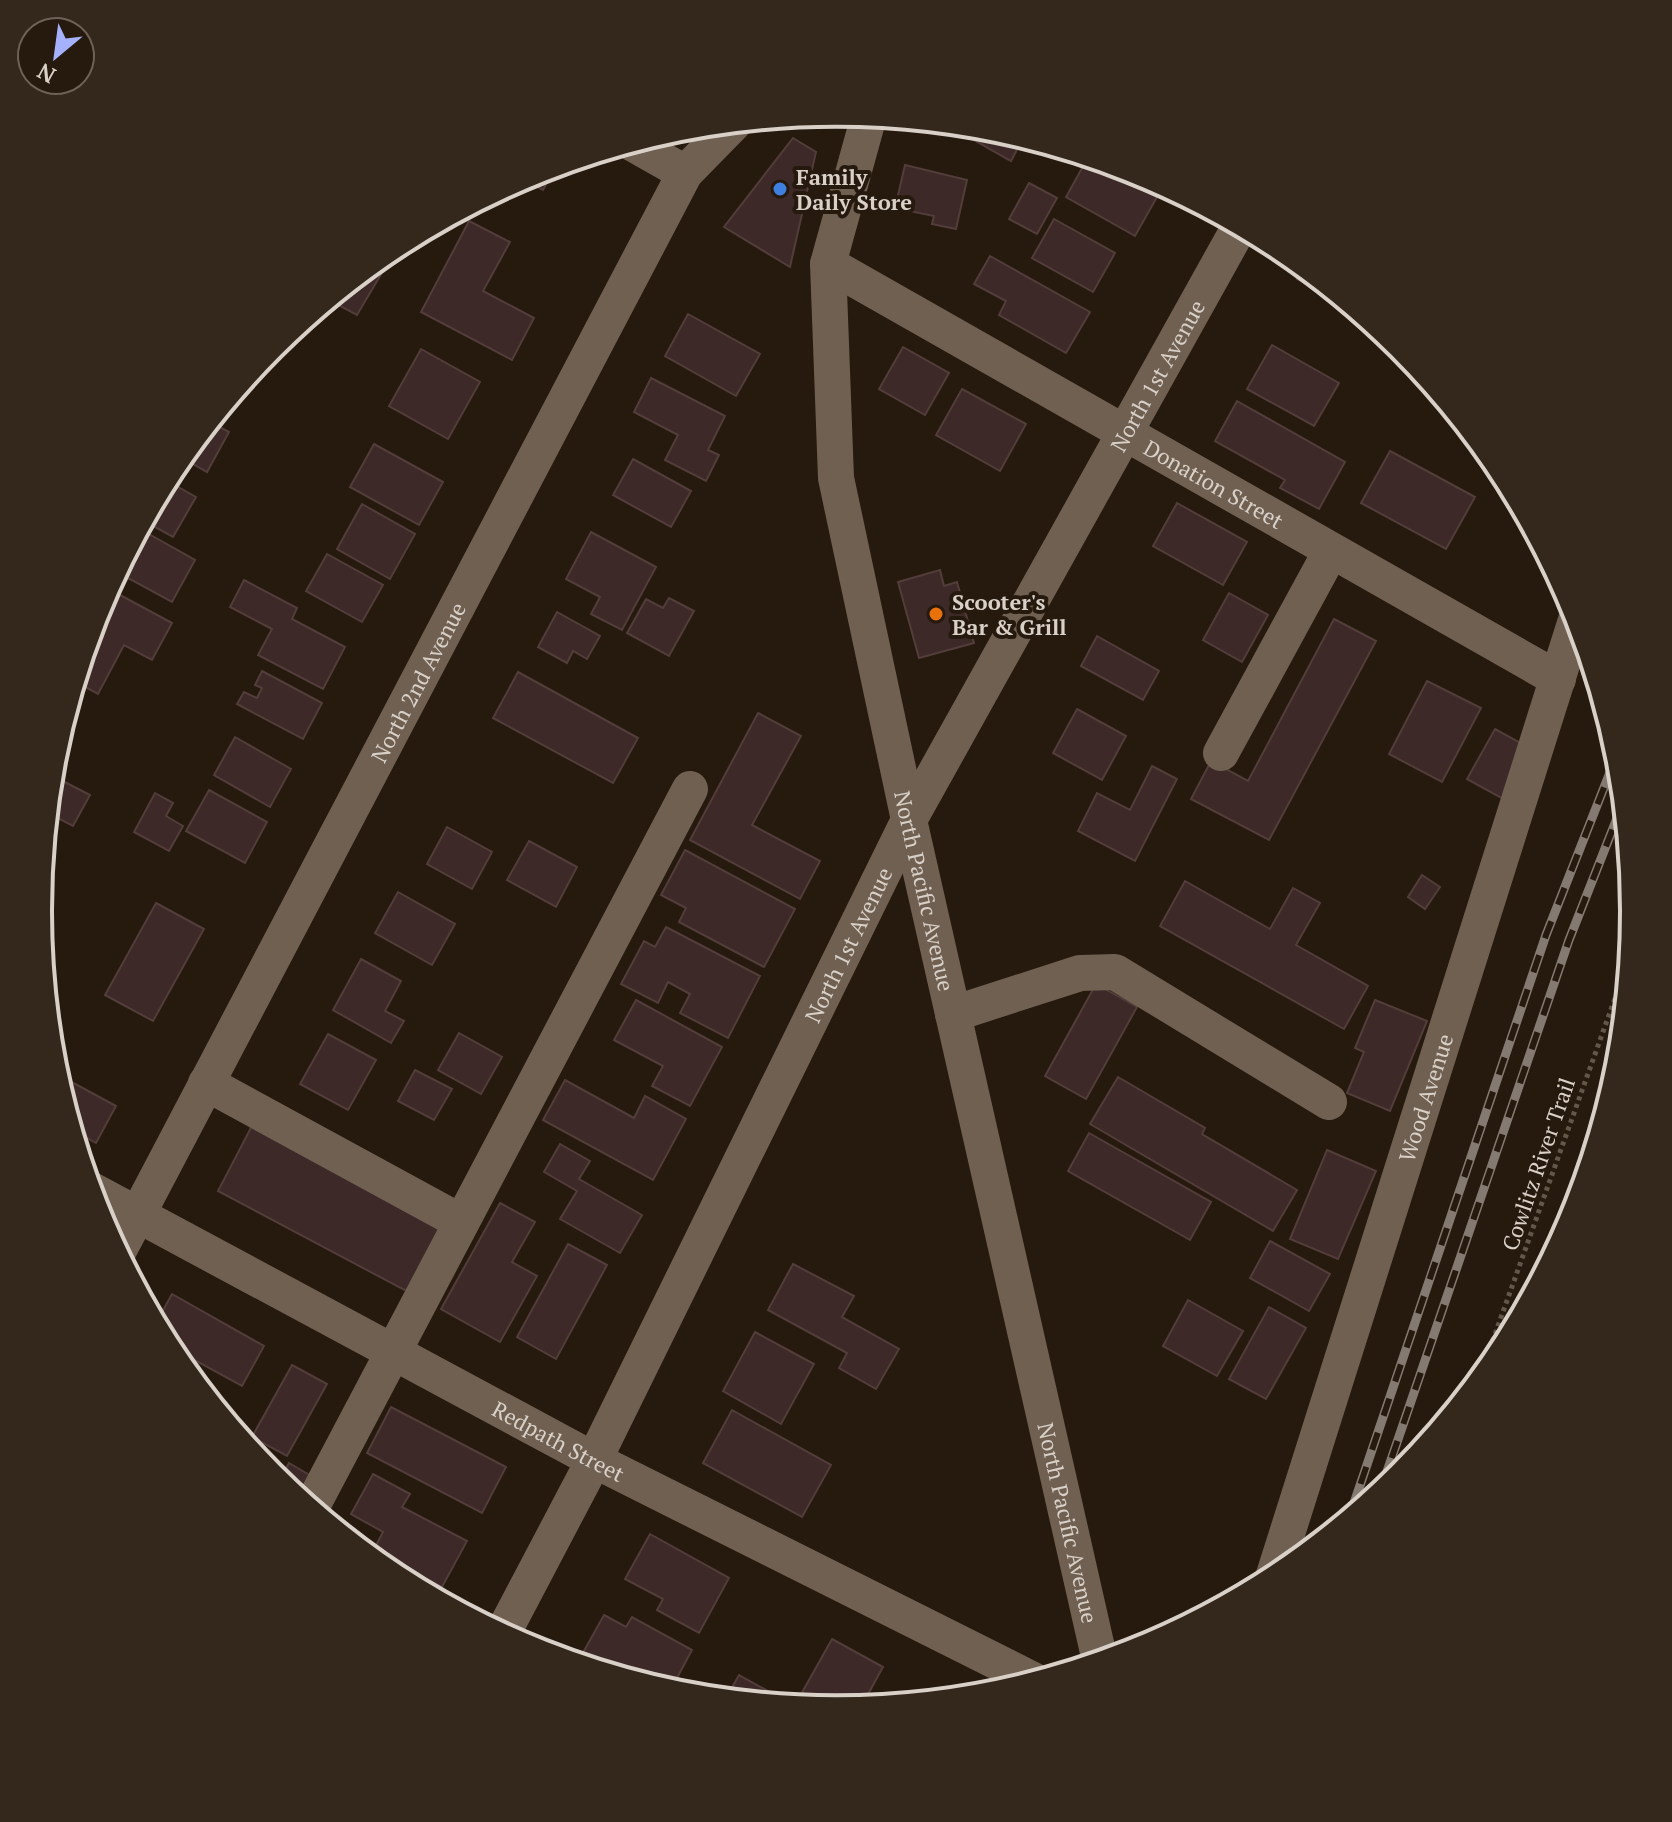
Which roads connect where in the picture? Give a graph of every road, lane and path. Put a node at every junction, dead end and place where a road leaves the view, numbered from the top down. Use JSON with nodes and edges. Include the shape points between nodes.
{"nodes":[{"id":1,"x":866,"y":128,"type":"edge"},
{"id":2,"x":721,"y":136,"type":"edge"},
{"id":3,"x":646,"y":151,"type":"edge"},
{"id":4,"x":685,"y":173,"type":"junction"},
{"id":5,"x":1234,"y":236,"type":"edge"},
{"id":6,"x":828,"y":264,"type":"junction"},
{"id":7,"x":1124,"y":434,"type":"junction"},
{"id":8,"x":1331,"y":551,"type":"junction"},
{"id":9,"x":1570,"y":639,"type":"edge"},
{"id":10,"x":1558,"y":679,"type":"junction"},
{"id":11,"x":1221,"y":753,"type":"dead end"},
{"id":12,"x":690,"y":789,"type":"dead end"},
{"id":13,"x":909,"y":820,"type":"junction"},
{"id":14,"x":1614,"y":1000,"type":"edge"},
{"id":15,"x":953,"y":1014,"type":"junction"},
{"id":16,"x":206,"y":1083,"type":"junction"},
{"id":17,"x":1329,"y":1102,"type":"dead end"},
{"id":18,"x":107,"y":1198,"type":"edge"},
{"id":19,"x":138,"y":1214,"type":"junction"},
{"id":20,"x":461,"y":1222,"type":"junction"},
{"id":21,"x":125,"y":1239,"type":"edge"},
{"id":22,"x":1494,"y":1338,"type":"edge"},
{"id":23,"x":393,"y":1351,"type":"junction"},
{"id":24,"x":594,"y":1460,"type":"junction"},
{"id":25,"x":316,"y":1498,"type":"edge"},
{"id":26,"x":1279,"y":1558,"type":"edge"},
{"id":27,"x":508,"y":1623,"type":"edge"},
{"id":28,"x":1097,"y":1649,"type":"edge"},
{"id":29,"x":1019,"y":1673,"type":"edge"}],
"edges":[{"from":1,"to":6,"type":"street","name":"North Pacific Avenue"},
{"from":2,"to":4,"type":"street","name":"North 2nd Avenue"},
{"from":3,"to":4,"type":"street"},
{"from":4,"to":16,"type":"street","name":"North 2nd Avenue"},
{"from":5,"to":7,"type":"street","name":"North 1st Avenue"},
{"from":6,"to":7,"type":"street","name":"Donation Street"},
{"from":6,"to":13,"type":"street","name":"North Pacific Avenue","via":[[836,478]]},
{"from":7,"to":8,"type":"street","name":"Donation Street"},
{"from":7,"to":13,"type":"street","name":"North 1st Avenue"},
{"from":8,"to":10,"type":"street","name":"Donation Street"},
{"from":8,"to":11,"type":"street"},
{"from":9,"to":10,"type":"street","name":"Wood Avenue"},
{"from":10,"to":26,"type":"street","name":"Wood Avenue"},
{"from":12,"to":20,"type":"street"},
{"from":13,"to":15,"type":"street","name":"North Pacific Avenue"},
{"from":13,"to":24,"type":"street","name":"North 1st Avenue"},
{"from":14,"to":22,"type":"path","name":"Cowlitz River Trail"},
{"from":15,"to":17,"type":"street","via":[[1080,973],[1115,972]]},
{"from":15,"to":28,"type":"street","name":"North Pacific Avenue"},
{"from":16,"to":19,"type":"street","name":"North 2nd Avenue"},
{"from":16,"to":20,"type":"street"},
{"from":18,"to":19,"type":"street","name":"Redpath Street"},
{"from":19,"to":21,"type":"street","name":"North 2nd Avenue"},
{"from":19,"to":23,"type":"street","name":"Redpath Street"},
{"from":20,"to":23,"type":"street"},
{"from":23,"to":24,"type":"street","name":"Redpath Street"},
{"from":23,"to":25,"type":"street"},
{"from":24,"to":27,"type":"street","name":"North 1st Avenue"},
{"from":24,"to":29,"type":"street","name":"Redpath Street"}]}
